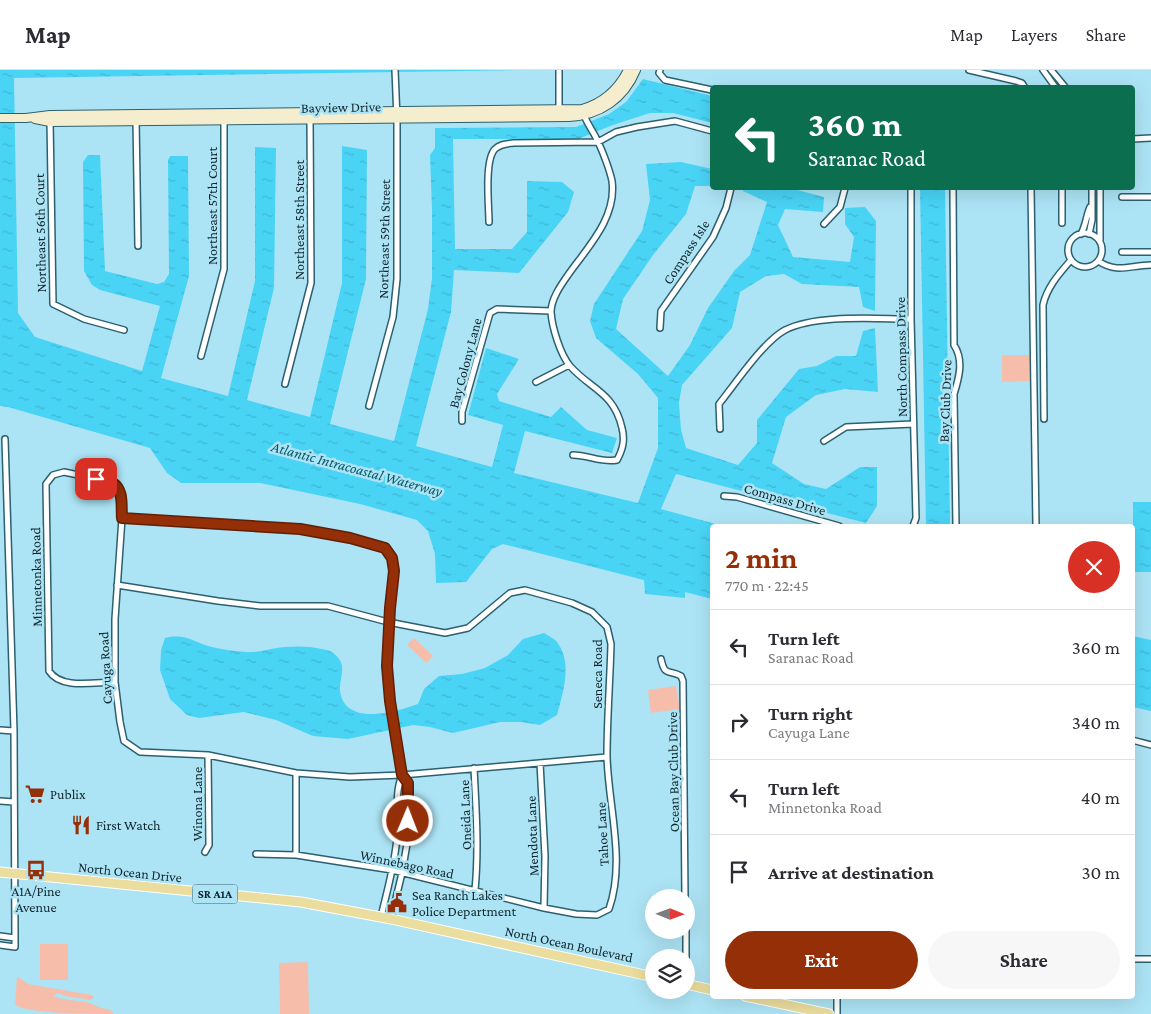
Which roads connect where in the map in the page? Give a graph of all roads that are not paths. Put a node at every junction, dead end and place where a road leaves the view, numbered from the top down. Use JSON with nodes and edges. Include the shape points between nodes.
{"nodes":[{"id":1,"x":395,"y":70,"type":"edge"},
{"id":2,"x":559,"y":70,"type":"edge"},
{"id":3,"x":628,"y":70,"type":"edge"},
{"id":4,"x":636,"y":70,"type":"edge"},
{"id":5,"x":660,"y":70,"type":"edge"},
{"id":6,"x":969,"y":70,"type":"edge"},
{"id":7,"x":1043,"y":70,"type":"edge"},
{"id":8,"x":1051,"y":70,"type":"edge"},
{"id":9,"x":1023,"y":85,"type":"edge"},
{"id":10,"x":1054,"y":85,"type":"edge"},
{"id":11,"x":1064,"y":85,"type":"edge"},
{"id":12,"x":710,"y":90,"type":"edge"},
{"id":13,"x":559,"y":113,"type":"junction"},
{"id":14,"x":397,"y":115,"type":"junction"},
{"id":15,"x":584,"y":115,"type":"junction"},
{"id":16,"x":310,"y":116,"type":"junction"},
{"id":17,"x":136,"y":117,"type":"junction"},
{"id":18,"x":224,"y":117,"type":"junction"},
{"id":19,"x":0,"y":118,"type":"edge"},
{"id":20,"x":50,"y":118,"type":"junction"},
{"id":21,"x":710,"y":130,"type":"edge"},
{"id":22,"x":1135,"y":138,"type":"edge"},
{"id":23,"x":1151,"y":138,"type":"edge"},
{"id":24,"x":598,"y":142,"type":"junction"},
{"id":25,"x":730,"y":190,"type":"edge"},
{"id":26,"x":844,"y":190,"type":"edge"},
{"id":27,"x":911,"y":190,"type":"edge"},
{"id":28,"x":953,"y":190,"type":"edge"},
{"id":29,"x":1032,"y":190,"type":"edge"},
{"id":30,"x":1062,"y":190,"type":"edge"},
{"id":31,"x":1092,"y":190,"type":"edge"},
{"id":32,"x":1100,"y":190,"type":"edge"},
{"id":33,"x":1151,"y":196,"type":"edge"},
{"id":34,"x":1122,"y":197,"type":"dead end"},
{"id":35,"x":1092,"y":199,"type":"junction"},
{"id":36,"x":1092,"y":216,"type":"junction"},
{"id":37,"x":1100,"y":216,"type":"junction"},
{"id":38,"x":489,"y":222,"type":"dead end"},
{"id":39,"x":1062,"y":223,"type":"dead end"},
{"id":40,"x":824,"y":224,"type":"dead end"},
{"id":41,"x":1085,"y":234,"type":"junction"},
{"id":42,"x":1100,"y":243,"type":"junction"},
{"id":43,"x":138,"y":246,"type":"dead end"},
{"id":44,"x":1122,"y":252,"type":"dead end"},
{"id":45,"x":1151,"y":252,"type":"edge"},
{"id":46,"x":1071,"y":260,"type":"junction"},
{"id":47,"x":1098,"y":261,"type":"junction"},
{"id":48,"x":1151,"y":265,"type":"edge"},
{"id":49,"x":551,"y":311,"type":"junction"},
{"id":50,"x":910,"y":319,"type":"junction"},
{"id":51,"x":660,"y":328,"type":"dead end"},
{"id":52,"x":124,"y":330,"type":"dead end"},
{"id":53,"x":201,"y":356,"type":"dead end"},
{"id":54,"x":569,"y":365,"type":"junction"},
{"id":55,"x":536,"y":382,"type":"dead end"},
{"id":56,"x":284,"y":384,"type":"dead end"},
{"id":57,"x":370,"y":406,"type":"dead end"},
{"id":58,"x":1044,"y":419,"type":"dead end"},
{"id":59,"x":462,"y":421,"type":"dead end"},
{"id":60,"x":913,"y":424,"type":"junction"},
{"id":61,"x":720,"y":429,"type":"dead end"},
{"id":62,"x":5,"y":439,"type":"dead end"},
{"id":63,"x":824,"y":441,"type":"dead end"},
{"id":64,"x":572,"y":455,"type":"dead end"},
{"id":65,"x":112,"y":482,"type":"joint"},
{"id":66,"x":724,"y":496,"type":"dead end"},
{"id":67,"x":122,"y":518,"type":"junction"},
{"id":68,"x":833,"y":524,"type":"edge"},
{"id":69,"x":914,"y":524,"type":"edge"},
{"id":70,"x":956,"y":524,"type":"edge"},
{"id":71,"x":1036,"y":524,"type":"edge"},
{"id":72,"x":117,"y":585,"type":"junction"},
{"id":73,"x":388,"y":622,"type":"junction"},
{"id":74,"x":661,"y":659,"type":"dead end"},
{"id":75,"x":115,"y":682,"type":"junction"},
{"id":76,"x":0,"y":730,"type":"edge"},
{"id":77,"x":14,"y":731,"type":"junction"},
{"id":78,"x":1135,"y":741,"type":"edge"},
{"id":79,"x":1151,"y":745,"type":"edge"},
{"id":80,"x":208,"y":755,"type":"junction"},
{"id":81,"x":607,"y":757,"type":"junction"},
{"id":82,"x":540,"y":763,"type":"junction"},
{"id":83,"x":474,"y":768,"type":"junction"},
{"id":84,"x":296,"y":772,"type":"junction"},
{"id":85,"x":402,"y":775,"type":"junction"},
{"id":86,"x":0,"y":801,"type":"edge"},
{"id":87,"x":14,"y":802,"type":"junction"},
{"id":88,"x":206,"y":852,"type":"dead end"},
{"id":89,"x":256,"y":854,"type":"dead end"},
{"id":90,"x":296,"y":855,"type":"junction"},
{"id":91,"x":392,"y":870,"type":"junction"},
{"id":92,"x":0,"y":872,"type":"edge"},
{"id":93,"x":402,"y":873,"type":"junction"},
{"id":94,"x":14,"y":874,"type":"junction"},
{"id":95,"x":685,"y":889,"type":"edge"},
{"id":96,"x":475,"y":890,"type":"junction"},
{"id":97,"x":544,"y":908,"type":"junction"},
{"id":98,"x":610,"y":909,"type":"joint"},
{"id":99,"x":381,"y":918,"type":"junction"},
{"id":100,"x":391,"y":919,"type":"junction"},
{"id":101,"x":0,"y":936,"type":"edge"},
{"id":102,"x":15,"y":938,"type":"junction"},
{"id":103,"x":0,"y":945,"type":"edge"},
{"id":104,"x":1135,"y":958,"type":"edge"},
{"id":105,"x":1151,"y":959,"type":"edge"},
{"id":106,"x":645,"y":975,"type":"edge"},
{"id":107,"x":695,"y":986,"type":"edge"},
{"id":108,"x":710,"y":990,"type":"edge"},
{"id":109,"x":759,"y":999,"type":"edge"},
{"id":110,"x":837,"y":999,"type":"edge"},
{"id":111,"x":829,"y":1014,"type":"edge"},
{"id":112,"x":837,"y":1014,"type":"edge"}],
"edges":[{"from":1,"to":14,"type":"street","name":"Northeast 59th Street"},
{"from":2,"to":13,"type":"street"},
{"from":3,"to":15,"type":"street","name":"Bayview Drive","via":[[610,95]]},
{"from":4,"to":15,"type":"street","name":"Bayview Drive","via":[[620,95],[602,109]]},
{"from":5,"to":12,"type":"street","via":[[665,80]]},
{"from":6,"to":9,"type":"street"},
{"from":7,"to":10,"type":"street"},
{"from":8,"to":11,"type":"street"},
{"from":13,"to":14,"type":"street","name":"Bayview Drive"},
{"from":13,"to":15,"type":"street","name":"Bayview Drive"},
{"from":14,"to":16,"type":"street","name":"Bayview Drive"},
{"from":14,"to":57,"type":"street","name":"Northeast 59th Street","via":[[397,279],[393,317]]},
{"from":15,"to":24,"type":"street"},
{"from":16,"to":18,"type":"street","name":"Bayview Drive"},
{"from":16,"to":56,"type":"street","name":"Northeast 58th Street","via":[[311,283]]},
{"from":17,"to":18,"type":"street","name":"Bayview Drive"},
{"from":17,"to":20,"type":"street","name":"Bayview Drive"},
{"from":17,"to":43,"type":"street"},
{"from":18,"to":53,"type":"street","name":"Northeast 57th Court","via":[[224,269]]},
{"from":19,"to":20,"type":"street","name":"Bayview Drive"},
{"from":20,"to":52,"type":"street","name":"Northeast 56th Court","via":[[53,304],[84,319]]},
{"from":21,"to":24,"type":"street","via":[[675,121],[616,132]]},
{"from":22,"to":23,"type":"street"},
{"from":24,"to":38,"type":"street","via":[[513,143],[493,150],[489,161]]},
{"from":24,"to":49,"type":"street","via":[[612,181],[611,204],[603,226],[558,289]]},
{"from":25,"to":51,"type":"street","name":"Compass Isle","via":[[712,237],[661,311]]},
{"from":26,"to":40,"type":"street","via":[[840,207]]},
{"from":27,"to":50,"type":"street","name":"North Compass Drive"},
{"from":28,"to":70,"type":"street","name":"Bay Club Drive","via":[[954,345],[958,351],[960,378],[954,394]]},
{"from":29,"to":71,"type":"street"},
{"from":30,"to":39,"type":"street"},
{"from":31,"to":35,"type":"street"},
{"from":32,"to":37,"type":"street"},
{"from":33,"to":34,"type":"street"},
{"from":35,"to":36,"type":"street"},
{"from":35,"to":41,"type":"street"},
{"from":36,"to":37,"type":"street"},
{"from":36,"to":41,"type":"street"},
{"from":37,"to":42,"type":"street"},
{"from":41,"to":42,"type":"street"},
{"from":41,"to":46,"type":"street","via":[[1072,239],[1068,246]]},
{"from":42,"to":47,"type":"street"},
{"from":44,"to":45,"type":"street"},
{"from":46,"to":47,"type":"street","via":[[1084,267]]},
{"from":46,"to":58,"type":"street","via":[[1046,293],[1043,305]]},
{"from":47,"to":48,"type":"street","via":[[1107,267],[1120,269]]},
{"from":49,"to":54,"type":"street","via":[[556,339]]},
{"from":49,"to":59,"type":"street","name":"Bay Colony Lane","via":[[497,309],[490,313]]},
{"from":50,"to":60,"type":"street","name":"North Compass Drive"},
{"from":50,"to":61,"type":"street","via":[[812,321],[785,330],[765,346],[719,404]]},
{"from":54,"to":55,"type":"street"},
{"from":54,"to":64,"type":"street","via":[[614,406],[624,434],[623,450],[617,460],[608,462]]},
{"from":60,"to":63,"type":"street","via":[[846,428]]},
{"from":60,"to":69,"type":"street","name":"North Compass Drive"},
{"from":62,"to":77,"type":"street"},
{"from":65,"to":67,"type":"street","name":"Cayuga Road","via":[[119,490]]},
{"from":65,"to":75,"type":"street","name":"Minnetonka Road","via":[[64,472],[53,475],[46,484],[46,503],[49,671],[53,677],[66,683]]},
{"from":66,"to":68,"type":"street","name":"Compass Drive"},
{"from":67,"to":72,"type":"street","name":"Cayuga Road"},
{"from":67,"to":73,"type":"street","via":[[300,529],[385,548],[392,558],[394,571]]},
{"from":72,"to":73,"type":"street","via":[[218,602],[328,606]]},
{"from":72,"to":75,"type":"street","name":"Cayuga Road"},
{"from":73,"to":81,"type":"street","name":"Seneca Road","via":[[445,632],[468,628],[510,593],[525,590],[592,612],[607,627],[611,644]]},
{"from":73,"to":85,"type":"street","via":[[390,701]]},
{"from":74,"to":95,"type":"street","name":"Ocean Bay Club Drive","via":[[667,673],[681,676],[683,680]]},
{"from":75,"to":80,"type":"street","name":"Cayuga Road","via":[[124,741],[140,752]]},
{"from":76,"to":77,"type":"street"},
{"from":77,"to":87,"type":"street"},
{"from":78,"to":79,"type":"street"},
{"from":80,"to":84,"type":"street","name":"Cayuga Road"},
{"from":80,"to":88,"type":"street","name":"Winona Lane","via":[[209,845]]},
{"from":81,"to":82,"type":"street"},
{"from":81,"to":98,"type":"street","name":"Tahoe Lane","via":[[615,830],[615,881]]},
{"from":82,"to":83,"type":"street"},
{"from":82,"to":97,"type":"street","name":"Mendota Lane"},
{"from":83,"to":85,"type":"street"},
{"from":83,"to":96,"type":"street","name":"Oneida Lane","via":[[478,836]]},
{"from":84,"to":85,"type":"street","name":"Cayuga Road","via":[[350,777]]},
{"from":84,"to":90,"type":"street"},
{"from":85,"to":91,"type":"street","via":[[398,784],[397,837]]},
{"from":85,"to":93,"type":"street","via":[[408,783],[409,803]]},
{"from":86,"to":87,"type":"street"},
{"from":87,"to":94,"type":"street"},
{"from":89,"to":90,"type":"street","name":"Winnebago Road"},
{"from":90,"to":91,"type":"street","name":"Winnebago Road"},
{"from":91,"to":93,"type":"street","name":"Winnebago Road"},
{"from":91,"to":99,"type":"street"},
{"from":92,"to":94,"type":"main road","number":"SR A1A"},
{"from":93,"to":96,"type":"street","name":"Winnebago Road"},
{"from":93,"to":100,"type":"street"},
{"from":94,"to":99,"type":"main road","name":"North Ocean Drive","number":"SR A1A","via":[[293,901]]},
{"from":94,"to":102,"type":"street"},
{"from":96,"to":97,"type":"street","name":"Winnebago Road"},
{"from":97,"to":98,"type":"street","name":"Winnebago Road","via":[[598,915]]},
{"from":99,"to":100,"type":"main road","name":"North Ocean Drive","number":"SR A1A"},
{"from":100,"to":106,"type":"main road","name":"North Ocean Boulevard","number":"SR A1A"},
{"from":101,"to":102,"type":"street"},
{"from":102,"to":103,"type":"street","via":[[15,947]]},
{"from":104,"to":105,"type":"street"},
{"from":107,"to":108,"type":"main road"},
{"from":109,"to":111,"type":"main road"},
{"from":110,"to":112,"type":"street"}]}
